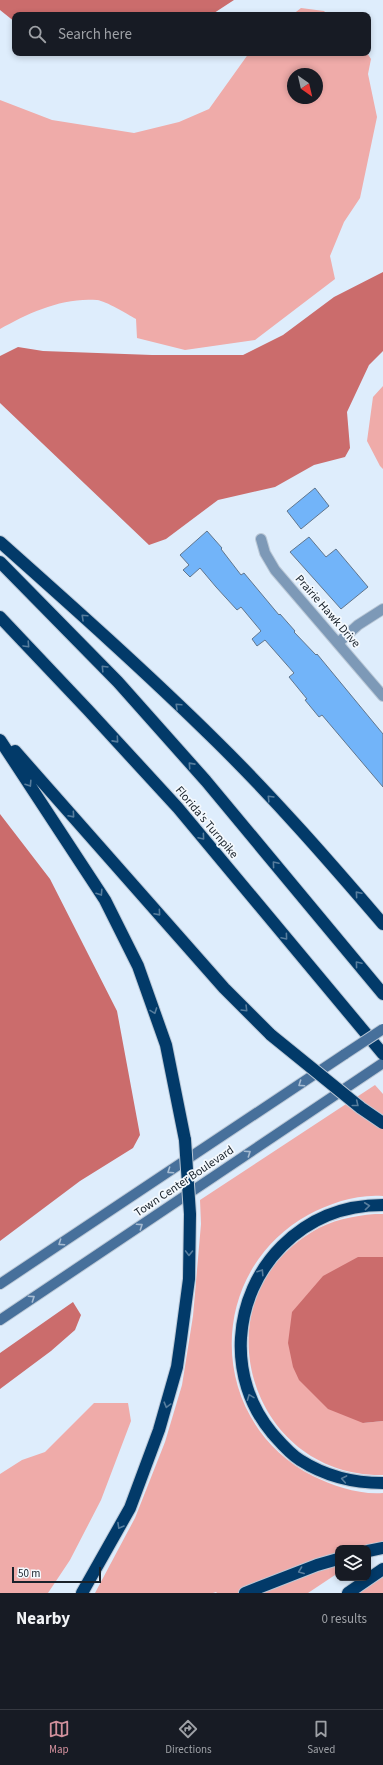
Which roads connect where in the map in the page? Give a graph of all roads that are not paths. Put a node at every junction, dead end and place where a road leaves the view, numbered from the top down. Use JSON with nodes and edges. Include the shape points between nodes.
{"nodes":[{"id":1,"x":261,"y":539,"type":"dead end"},
{"id":2,"x":0,"y":542,"type":"edge"},
{"id":3,"x":0,"y":562,"type":"edge"},
{"id":4,"x":383,"y":610,"type":"edge"},
{"id":5,"x":0,"y":617,"type":"edge"},
{"id":6,"x":338,"y":643,"type":"junction"},
{"id":7,"x":383,"y":696,"type":"edge"},
{"id":8,"x":0,"y":734,"type":"edge"},
{"id":9,"x":0,"y":740,"type":"edge"},
{"id":10,"x":383,"y":924,"type":"edge"},
{"id":11,"x":383,"y":994,"type":"edge"},
{"id":12,"x":383,"y":1029,"type":"edge"},
{"id":13,"x":383,"y":1054,"type":"edge"},
{"id":14,"x":383,"y":1063,"type":"edge"},
{"id":15,"x":383,"y":1123,"type":"edge"},
{"id":16,"x":383,"y":1205,"type":"edge"},
{"id":17,"x":0,"y":1284,"type":"edge"},
{"id":18,"x":0,"y":1320,"type":"edge"},
{"id":19,"x":383,"y":1483,"type":"edge"},
{"id":20,"x":383,"y":1548,"type":"edge"},
{"id":21,"x":371,"y":1551,"type":"edge"},
{"id":22,"x":335,"y":1560,"type":"edge"},
{"id":23,"x":383,"y":1569,"type":"edge"},
{"id":24,"x":364,"y":1582,"type":"junction"},
{"id":25,"x":82,"y":1593,"type":"edge"},
{"id":26,"x":245,"y":1593,"type":"edge"},
{"id":27,"x":344,"y":1593,"type":"edge"},
{"id":28,"x":348,"y":1593,"type":"edge"}],
"edges":[{"from":1,"to":6,"type":"street","name":"Prairie Hawk Drive","via":[[265,553],[275,570]]},
{"from":10,"to":2,"type":"highway","one_way":true,"via":[[316,845],[216,741]]},
{"from":11,"to":3,"type":"highway","name":"Florida's Turnpike","one_way":true,"via":[[206,781],[118,682]]},
{"from":4,"to":6,"type":"street","via":[[358,625]]},
{"from":5,"to":13,"type":"highway","name":"Florida's Turnpike","one_way":true,"via":[[178,808]]},
{"from":6,"to":7,"type":"street","name":"Prairie Hawk Drive"},
{"from":8,"to":15,"type":"highway","one_way":true,"bridge":true,"via":[[224,988],[271,1036]]},
{"from":9,"to":25,"type":"highway","one_way":true,"bridge":true,"via":[[105,900],[138,966],[166,1046],[185,1140],[190,1214],[189,1279],[177,1367],[159,1430],[130,1508]]},
{"from":12,"to":17,"type":"main road","name":"Town Center Boulevard","one_way":true,"bridge":true},
{"from":18,"to":14,"type":"main road","name":"Town Center Boulevard","one_way":true},
{"from":19,"to":16,"type":"highway","one_way":true,"via":[[339,1478],[298,1459],[281,1444],[255,1409],[248,1392],[241,1362],[240,1336],[245,1308],[255,1281],[271,1257],[291,1237],[316,1220],[341,1210]]},
{"from":20,"to":21,"type":"highway"},
{"from":22,"to":26,"type":"highway","one_way":true},
{"from":23,"to":24,"type":"highway"},
{"from":24,"to":27,"type":"highway"},
{"from":24,"to":28,"type":"highway"}]}
